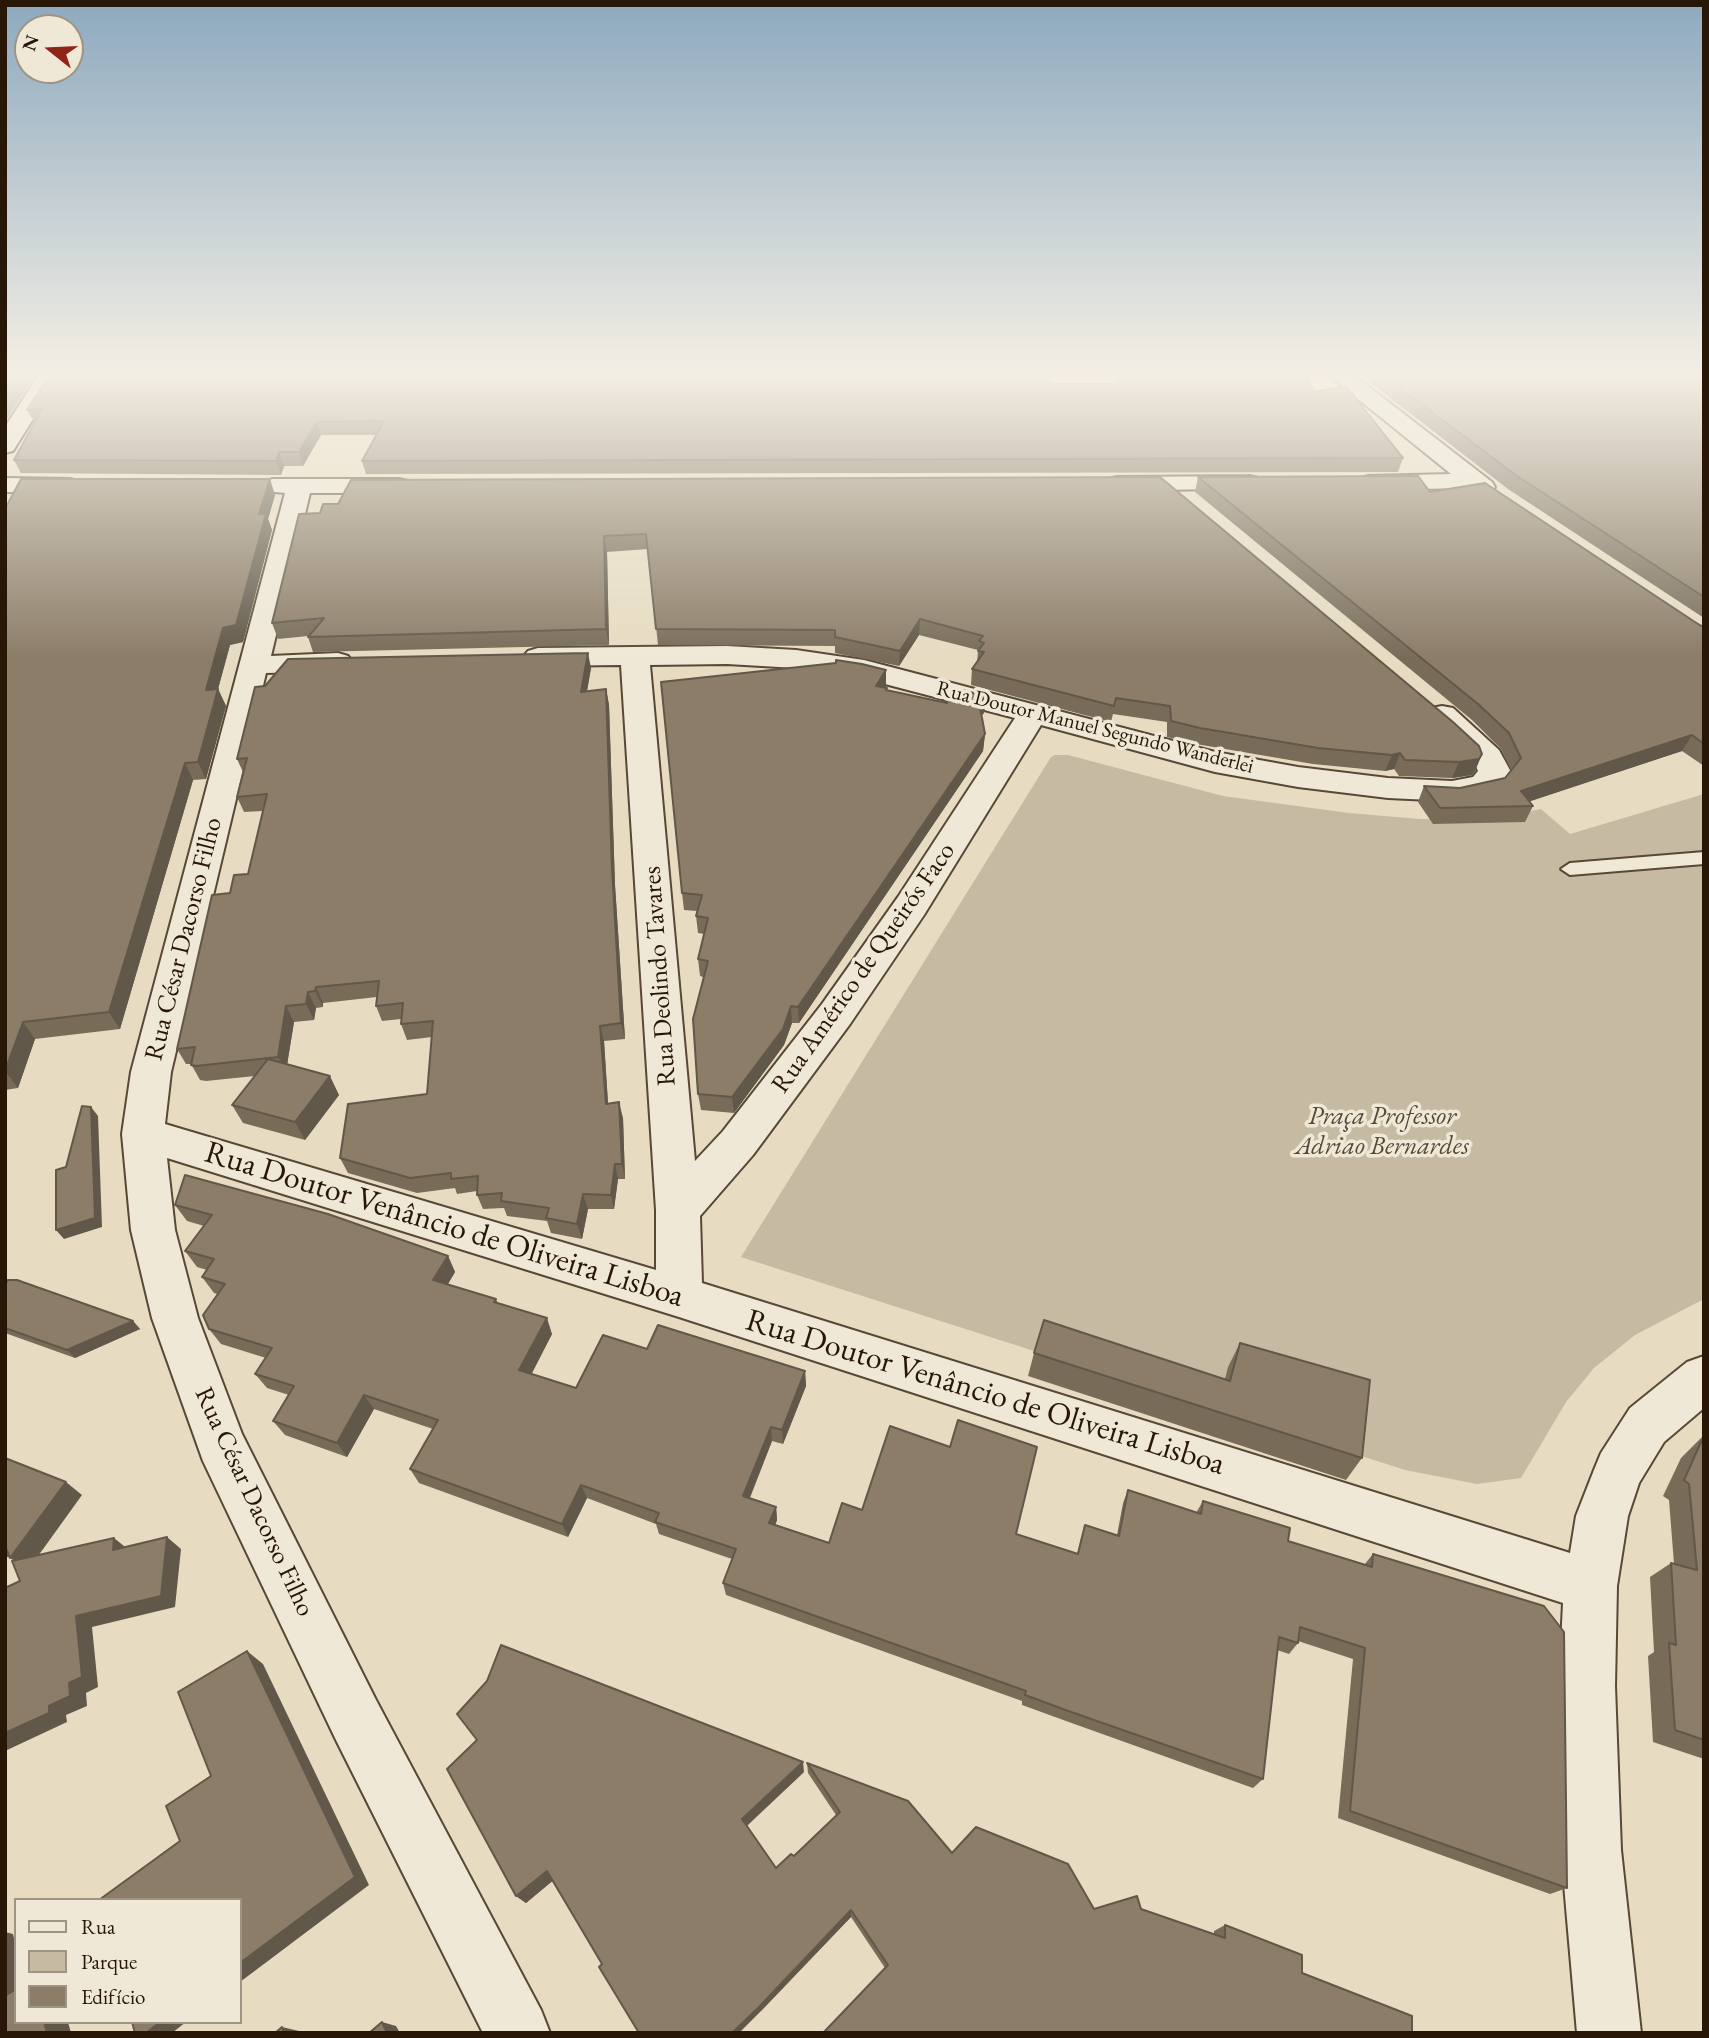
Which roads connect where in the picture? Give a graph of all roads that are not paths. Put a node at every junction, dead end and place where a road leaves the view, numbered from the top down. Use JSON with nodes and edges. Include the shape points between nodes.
{"nodes":[{"id":1,"x":1459,"y":468,"type":"edge"},
{"id":2,"x":1475,"y":481,"type":"junction"},
{"id":3,"x":1271,"y":483,"type":"edge"},
{"id":4,"x":1350,"y":483,"type":"edge"},
{"id":5,"x":1096,"y":484,"type":"edge"},
{"id":6,"x":1167,"y":484,"type":"junction"},
{"id":7,"x":5,"y":485,"type":"edge"},
{"id":8,"x":89,"y":486,"type":"edge"},
{"id":9,"x":248,"y":486,"type":"edge"},
{"id":10,"x":299,"y":486,"type":"junction"},
{"id":11,"x":419,"y":486,"type":"edge"},
{"id":12,"x":1508,"y":503,"type":"edge"},
{"id":13,"x":1197,"y":510,"type":"edge"},
{"id":14,"x":635,"y":656,"type":"junction"},
{"id":15,"x":504,"y":658,"type":"edge"},
{"id":16,"x":361,"y":661,"type":"edge"},
{"id":17,"x":253,"y":665,"type":"junction"},
{"id":18,"x":1420,"y":696,"type":"edge"},
{"id":19,"x":1033,"y":714,"type":"junction"},
{"id":20,"x":1704,"y":858,"type":"edge"},
{"id":21,"x":1570,"y":869,"type":"dead end"},
{"id":22,"x":143,"y":1134,"type":"junction"},
{"id":23,"x":678,"y":1210,"type":"junction"},
{"id":24,"x":680,"y":1297,"type":"junction"},
{"id":25,"x":1704,"y":1378,"type":"edge"},
{"id":26,"x":1590,"y":1586,"type":"junction"},
{"id":27,"x":518,"y":2033,"type":"edge"},
{"id":28,"x":1609,"y":2033,"type":"edge"}],
"edges":[{"from":1,"to":2,"type":"street"},
{"from":2,"to":4,"type":"street"},
{"from":2,"to":12,"type":"street"},
{"from":3,"to":6,"type":"street"},
{"from":5,"to":6,"type":"street"},
{"from":6,"to":13,"type":"street"},
{"from":7,"to":8,"type":"street"},
{"from":9,"to":10,"type":"street"},
{"from":10,"to":11,"type":"street"},
{"from":10,"to":17,"type":"street","name":"Rua César Dacorso Filho"},
{"from":14,"to":15,"type":"street","name":"Rua Doutor Manuel Segundo Wanderlei"},
{"from":14,"to":19,"type":"street","name":"Rua Doutor Manuel Segundo Wanderlei","via":[[796,659],[864,669]]},
{"from":14,"to":23,"type":"street","name":"Rua Deolindo Tavares"},
{"from":16,"to":17,"type":"street"},
{"from":17,"to":22,"type":"street","name":"Rua César Dacorso Filho","via":[[151,1072]]},
{"from":18,"to":19,"type":"street","name":"Rua Doutor Manuel Segundo Wanderlei","via":[[1488,757],[1494,772],[1484,785],[1452,790],[1388,788],[1298,777],[1215,762]]},
{"from":19,"to":23,"type":"street","name":"Rua Américo de Queirós Faco","via":[[836,1014],[738,1143]]},
{"from":20,"to":21,"type":"lane"},
{"from":22,"to":24,"type":"street","name":"Rua Doutor Venâncio de Oliveira Lisboa"},
{"from":22,"to":27,"type":"street","name":"Rua César Dacorso Filho","via":[[153,1230],[174,1318],[221,1444],[356,1720]]},
{"from":23,"to":24,"type":"street","name":"Rua Deolindo Tavares"},
{"from":24,"to":26,"type":"street","name":"Rua Doutor Venâncio de Oliveira Lisboa"},
{"from":25,"to":26,"type":"street","via":[[1647,1425],[1619,1470],[1602,1516]]},
{"from":26,"to":28,"type":"street","via":[[1591,1850]]}]}
